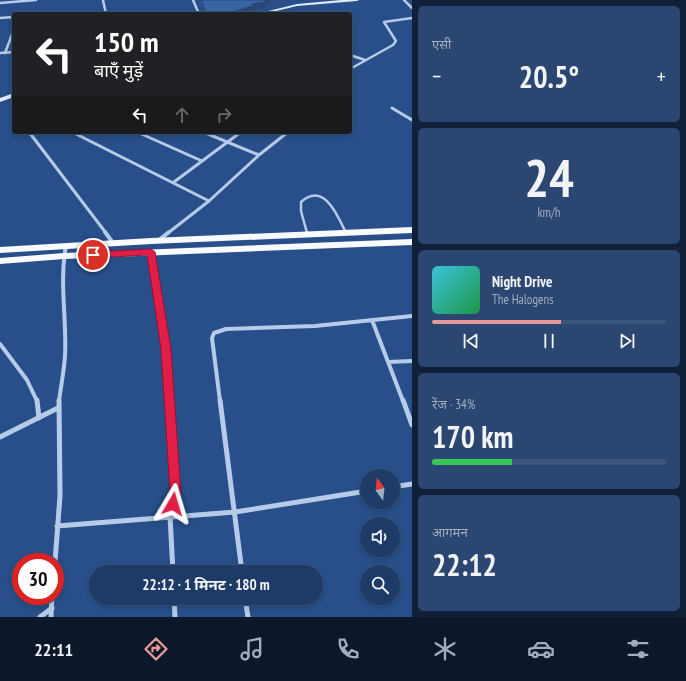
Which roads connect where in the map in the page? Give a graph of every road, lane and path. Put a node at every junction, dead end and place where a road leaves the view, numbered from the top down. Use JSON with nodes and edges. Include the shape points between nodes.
{"nodes":[{"id":1,"x":32,"y":0,"type":"edge"},
{"id":2,"x":36,"y":0,"type":"edge"},
{"id":3,"x":103,"y":0,"type":"edge"},
{"id":4,"x":194,"y":0,"type":"edge"},
{"id":5,"x":357,"y":0,"type":"edge"},
{"id":6,"x":404,"y":0,"type":"edge"},
{"id":7,"x":319,"y":2,"type":"edge"},
{"id":8,"x":0,"y":3,"type":"edge"},
{"id":9,"x":412,"y":8,"type":"edge"},
{"id":10,"x":106,"y":12,"type":"edge"},
{"id":11,"x":198,"y":12,"type":"edge"},
{"id":12,"x":266,"y":12,"type":"edge"},
{"id":13,"x":12,"y":17,"type":"edge"},
{"id":14,"x":0,"y":18,"type":"edge"},
{"id":15,"x":412,"y":18,"type":"edge"},
{"id":16,"x":12,"y":34,"type":"edge"},
{"id":17,"x":12,"y":52,"type":"edge"},
{"id":18,"x":0,"y":53,"type":"edge"},
{"id":19,"x":5,"y":53,"type":"junction"},
{"id":20,"x":352,"y":56,"type":"edge"},
{"id":21,"x":364,"y":60,"type":"junction"},
{"id":22,"x":352,"y":68,"type":"edge"},
{"id":23,"x":12,"y":96,"type":"edge"},
{"id":24,"x":0,"y":100,"type":"edge"},
{"id":25,"x":392,"y":108,"type":"dead end"},
{"id":26,"x":412,"y":120,"type":"edge"},
{"id":27,"x":31,"y":134,"type":"edge"},
{"id":28,"x":76,"y":134,"type":"edge"},
{"id":29,"x":141,"y":134,"type":"edge"},
{"id":30,"x":208,"y":134,"type":"edge"},
{"id":31,"x":238,"y":134,"type":"edge"},
{"id":32,"x":285,"y":134,"type":"edge"},
{"id":33,"x":228,"y":142,"type":"junction"},
{"id":34,"x":259,"y":155,"type":"junction"},
{"id":35,"x":202,"y":161,"type":"junction"},
{"id":36,"x":174,"y":182,"type":"junction"},
{"id":37,"x":210,"y":201,"type":"junction"},
{"id":38,"x":412,"y":230,"type":"edge"},
{"id":39,"x":346,"y":233,"type":"junction"},
{"id":40,"x":307,"y":234,"type":"junction"},
{"id":41,"x":159,"y":240,"type":"junction"},
{"id":42,"x":412,"y":242,"type":"edge"},
{"id":43,"x":113,"y":243,"type":"junction"},
{"id":44,"x":66,"y":246,"type":"junction"},
{"id":45,"x":0,"y":250,"type":"edge"},
{"id":46,"x":151,"y":252,"type":"junction"},
{"id":47,"x":64,"y":256,"type":"junction"},
{"id":48,"x":0,"y":261,"type":"edge"},
{"id":49,"x":412,"y":316,"type":"edge"},
{"id":50,"x":372,"y":320,"type":"junction"},
{"id":51,"x":0,"y":344,"type":"edge"},
{"id":52,"x":412,"y":361,"type":"edge"},
{"id":53,"x":388,"y":362,"type":"junction"},
{"id":54,"x":58,"y":408,"type":"junction"},
{"id":55,"x":39,"y":418,"type":"junction"},
{"id":56,"x":412,"y":425,"type":"edge"},
{"id":57,"x":0,"y":437,"type":"edge"},
{"id":58,"x":412,"y":484,"type":"edge"},
{"id":59,"x":400,"y":486,"type":"edge"},
{"id":60,"x":360,"y":492,"type":"edge"},
{"id":61,"x":235,"y":512,"type":"junction"},
{"id":62,"x":170,"y":516,"type":"junction"},
{"id":63,"x":58,"y":526,"type":"junction"},
{"id":64,"x":56,"y":553,"type":"edge"},
{"id":65,"x":173,"y":565,"type":"edge"},
{"id":66,"x":241,"y":565,"type":"edge"},
{"id":67,"x":174,"y":605,"type":"edge"},
{"id":68,"x":246,"y":605,"type":"edge"},
{"id":69,"x":52,"y":608,"type":"joint"},
{"id":70,"x":40,"y":617,"type":"edge"},
{"id":71,"x":51,"y":617,"type":"edge"},
{"id":72,"x":175,"y":617,"type":"edge"},
{"id":73,"x":248,"y":617,"type":"edge"}],
"edges":[{"from":1,"to":2,"type":"street"},
{"from":1,"to":8,"type":"street"},
{"from":3,"to":10,"type":"street"},
{"from":4,"to":11,"type":"street"},
{"from":5,"to":7,"type":"main road"},
{"from":6,"to":9,"type":"street"},
{"from":7,"to":12,"type":"main road"},
{"from":13,"to":14,"type":"street"},
{"from":15,"to":21,"type":"street","via":[[384,22],[396,41]]},
{"from":16,"to":19,"type":"street"},
{"from":17,"to":19,"type":"street"},
{"from":18,"to":19,"type":"street"},
{"from":20,"to":21,"type":"street"},
{"from":21,"to":22,"type":"street"},
{"from":23,"to":24,"type":"main road"},
{"from":25,"to":26,"type":"street"},
{"from":27,"to":43,"type":"street"},
{"from":28,"to":36,"type":"street"},
{"from":29,"to":35,"type":"street"},
{"from":30,"to":33,"type":"street"},
{"from":31,"to":33,"type":"street"},
{"from":32,"to":34,"type":"street"},
{"from":33,"to":34,"type":"street"},
{"from":33,"to":35,"type":"street"},
{"from":34,"to":37,"type":"street"},
{"from":35,"to":36,"type":"street"},
{"from":36,"to":37,"type":"street"},
{"from":37,"to":41,"type":"street"},
{"from":38,"to":39,"type":"main road"},
{"from":39,"to":40,"type":"main road"},
{"from":39,"to":40,"type":"lane","via":[[330,204],[320,196],[312,196],[303,199],[301,206]]},
{"from":40,"to":41,"type":"main road"},
{"from":41,"to":43,"type":"main road"},
{"from":42,"to":46,"type":"main road"},
{"from":43,"to":44,"type":"main road"},
{"from":44,"to":45,"type":"main road"},
{"from":44,"to":47,"type":"street"},
{"from":46,"to":47,"type":"main road"},
{"from":46,"to":62,"type":"street","via":[[166,349],[176,493]]},
{"from":47,"to":48,"type":"main road"},
{"from":47,"to":54,"type":"street","via":[[65,356]]},
{"from":49,"to":50,"type":"street"},
{"from":50,"to":53,"type":"street"},
{"from":50,"to":61,"type":"street","via":[[315,326],[226,329],[214,333],[212,338]]},
{"from":51,"to":55,"type":"street","via":[[27,380],[37,400]]},
{"from":52,"to":53,"type":"street"},
{"from":53,"to":56,"type":"street"},
{"from":54,"to":55,"type":"street"},
{"from":54,"to":63,"type":"street"},
{"from":55,"to":57,"type":"street"},
{"from":58,"to":59,"type":"street"},
{"from":60,"to":61,"type":"street"},
{"from":61,"to":62,"type":"street"},
{"from":61,"to":66,"type":"street"},
{"from":62,"to":63,"type":"street"},
{"from":62,"to":65,"type":"street"},
{"from":63,"to":64,"type":"street"},
{"from":67,"to":72,"type":"street"},
{"from":68,"to":73,"type":"street"},
{"from":69,"to":70,"type":"street"},
{"from":69,"to":71,"type":"street"}]}
